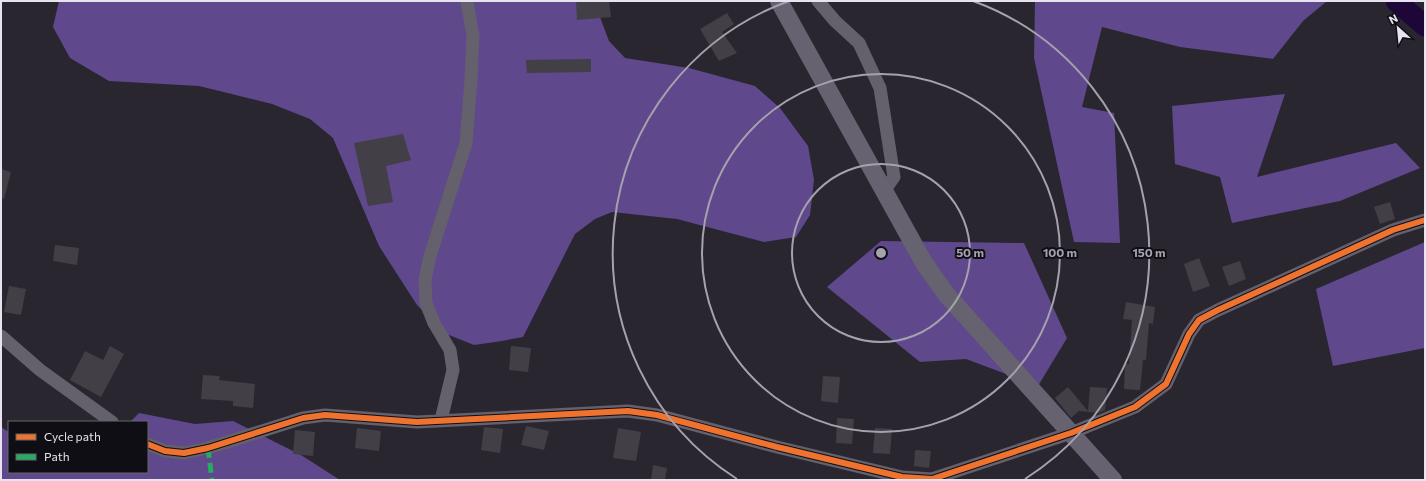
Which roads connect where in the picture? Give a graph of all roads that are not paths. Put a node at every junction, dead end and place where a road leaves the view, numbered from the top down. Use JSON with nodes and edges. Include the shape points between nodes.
{"nodes":[{"id":1,"x":467,"y":1,"type":"edge"},
{"id":2,"x":779,"y":1,"type":"edge"},
{"id":3,"x":818,"y":1,"type":"edge"},
{"id":4,"x":884,"y":191,"type":"junction"},
{"id":5,"x":1425,"y":220,"type":"edge"},
{"id":6,"x":1,"y":336,"type":"edge"},
{"id":7,"x":441,"y":420,"type":"junction"},
{"id":8,"x":111,"y":421,"type":"edge"},
{"id":9,"x":1071,"y":434,"type":"junction"},
{"id":10,"x":148,"y":444,"type":"edge"},
{"id":11,"x":1113,"y":480,"type":"edge"}],
"edges":[{"from":1,"to":7,"type":"street","via":[[473,36],[466,143],[430,256],[425,280],[426,303],[434,324],[450,350],[453,370]]},
{"from":2,"to":4,"type":"street"},
{"from":3,"to":4,"type":"street","via":[[858,43],[880,88],[894,178]]},
{"from":4,"to":9,"type":"street","via":[[924,263],[946,294]]},
{"from":5,"to":9,"type":"street","via":[[1393,230],[1199,320],[1189,334],[1166,384],[1135,406]]},
{"from":6,"to":8,"type":"street","via":[[40,370]]},
{"from":7,"to":9,"type":"street","via":[[628,411],[657,415],[902,477],[932,479]]},
{"from":7,"to":10,"type":"street","via":[[417,422],[325,414],[303,418],[184,453],[165,451]]},
{"from":9,"to":11,"type":"street"}]}
